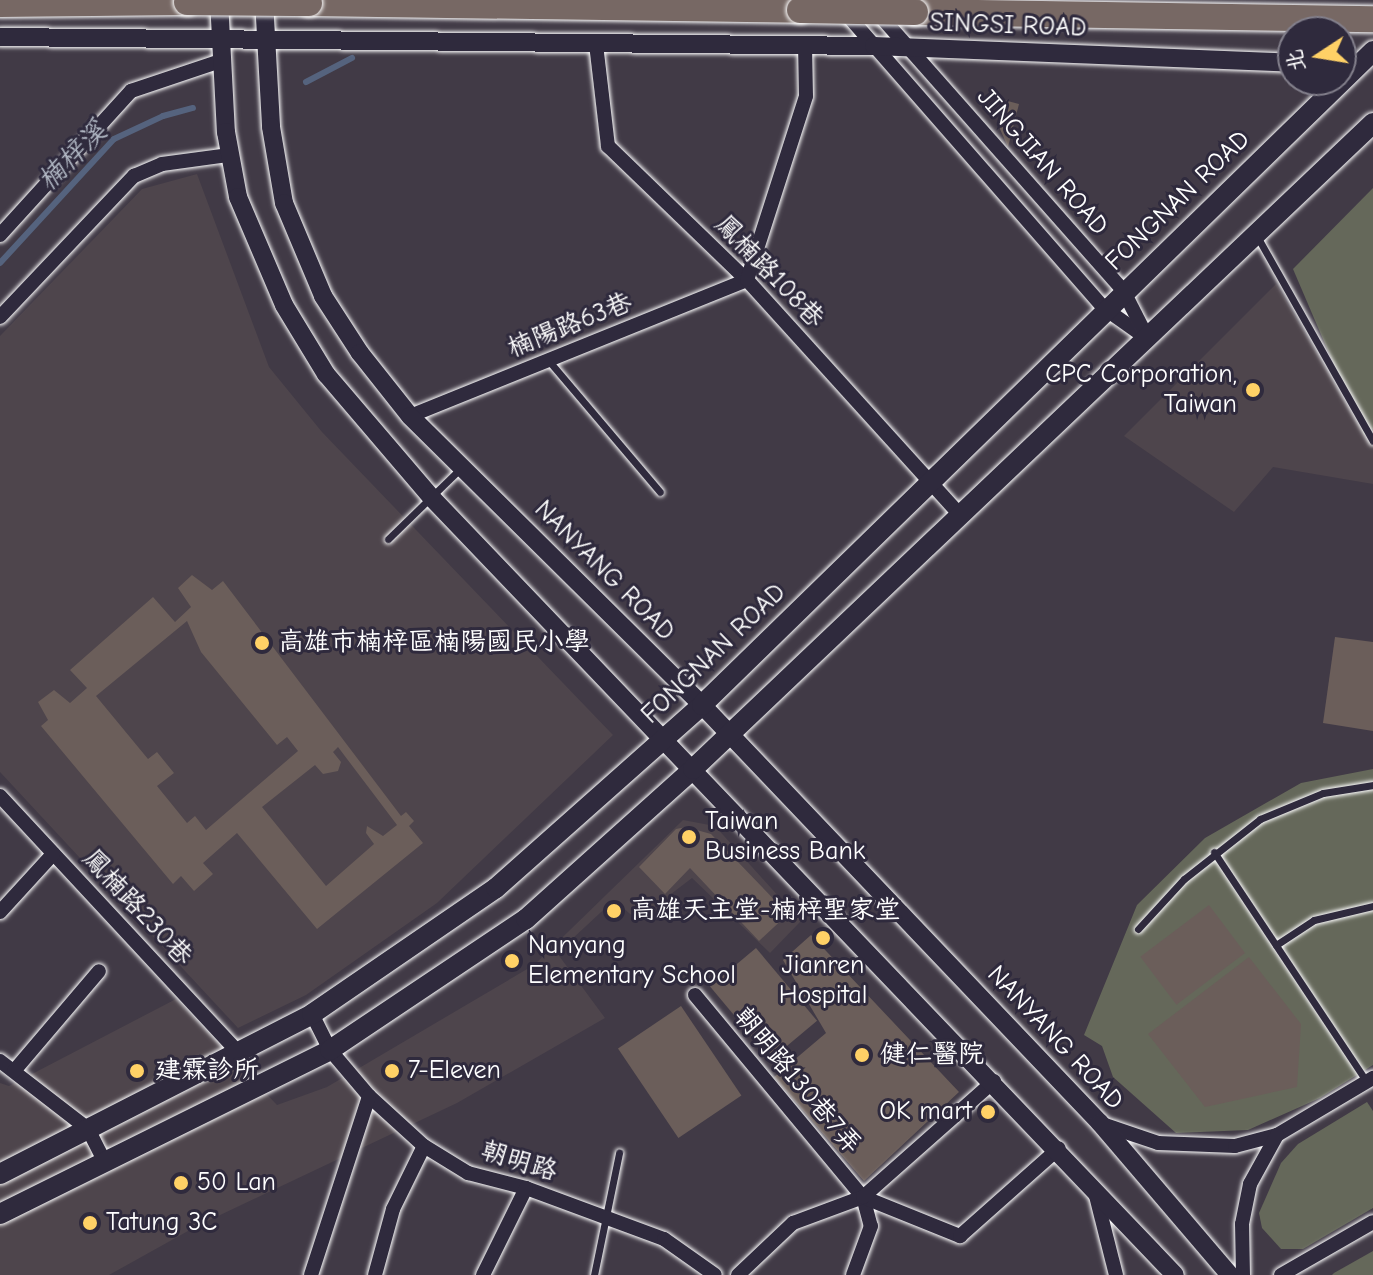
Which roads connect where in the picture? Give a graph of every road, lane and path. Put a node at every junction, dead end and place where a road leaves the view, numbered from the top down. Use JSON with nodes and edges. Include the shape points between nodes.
{"nodes":[{"id":1,"x":219,"y":0,"type":"edge"},
{"id":2,"x":264,"y":0,"type":"edge"},
{"id":3,"x":834,"y":0,"type":"edge"},
{"id":4,"x":867,"y":0,"type":"edge"},
{"id":5,"x":0,"y":4,"type":"edge"},
{"id":6,"x":1366,"y":19,"type":"edge"},
{"id":7,"x":0,"y":37,"type":"edge"},
{"id":8,"x":218,"y":38,"type":"junction"},
{"id":9,"x":264,"y":38,"type":"junction"},
{"id":10,"x":596,"y":44,"type":"junction"},
{"id":11,"x":805,"y":45,"type":"junction"},
{"id":12,"x":874,"y":46,"type":"junction"},
{"id":13,"x":909,"y":48,"type":"junction"},
{"id":14,"x":1373,"y":51,"type":"edge"},
{"id":15,"x":220,"y":61,"type":"junction"},
{"id":16,"x":1277,"y":62,"type":"edge"},
{"id":17,"x":1357,"y":65,"type":"edge"},
{"id":18,"x":1325,"y":96,"type":"edge"},
{"id":19,"x":1373,"y":123,"type":"edge"},
{"id":20,"x":229,"y":155,"type":"junction"},
{"id":21,"x":1255,"y":232,"type":"junction"},
{"id":22,"x":0,"y":235,"type":"edge"},
{"id":23,"x":747,"y":280,"type":"junction"},
{"id":24,"x":1123,"y":290,"type":"junction"},
{"id":25,"x":1104,"y":308,"type":"junction"},
{"id":26,"x":0,"y":317,"type":"edge"},
{"id":27,"x":1148,"y":339,"type":"junction"},
{"id":28,"x":548,"y":360,"type":"junction"},
{"id":29,"x":410,"y":416,"type":"junction"},
{"id":30,"x":1373,"y":441,"type":"edge"},
{"id":31,"x":462,"y":467,"type":"junction"},
{"id":32,"x":931,"y":479,"type":"junction"},
{"id":33,"x":660,"y":492,"type":"dead end"},
{"id":34,"x":431,"y":497,"type":"junction"},
{"id":35,"x":958,"y":513,"type":"junction"},
{"id":36,"x":388,"y":539,"type":"dead end"},
{"id":37,"x":702,"y":705,"type":"junction"},
{"id":38,"x":729,"y":734,"type":"junction"},
{"id":39,"x":665,"y":738,"type":"junction"},
{"id":40,"x":693,"y":769,"type":"junction"},
{"id":41,"x":1373,"y":785,"type":"edge"},
{"id":42,"x":0,"y":796,"type":"edge"},
{"id":43,"x":1214,"y":852,"type":"junction"},
{"id":44,"x":53,"y":854,"type":"junction"},
{"id":45,"x":1373,"y":906,"type":"edge"},
{"id":46,"x":0,"y":912,"type":"edge"},
{"id":47,"x":1138,"y":929,"type":"dead end"},
{"id":48,"x":1276,"y":945,"type":"junction"},
{"id":49,"x":99,"y":971,"type":"dead end"},
{"id":50,"x":695,"y":995,"type":"dead end"},
{"id":51,"x":312,"y":1014,"type":"junction"},
{"id":52,"x":330,"y":1050,"type":"junction"},
{"id":53,"x":238,"y":1052,"type":"junction"},
{"id":54,"x":0,"y":1061,"type":"edge"},
{"id":55,"x":14,"y":1071,"type":"junction"},
{"id":56,"x":994,"y":1081,"type":"junction"},
{"id":57,"x":1369,"y":1082,"type":"edge"},
{"id":58,"x":369,"y":1096,"type":"junction"},
{"id":59,"x":1100,"y":1123,"type":"junction"},
{"id":60,"x":88,"y":1129,"type":"junction"},
{"id":61,"x":1277,"y":1135,"type":"junction"},
{"id":62,"x":424,"y":1146,"type":"junction"},
{"id":63,"x":1059,"y":1148,"type":"junction"},
{"id":64,"x":619,"y":1153,"type":"dead end"},
{"id":65,"x":104,"y":1161,"type":"junction"},
{"id":66,"x":0,"y":1174,"type":"edge"},
{"id":67,"x":1093,"y":1184,"type":"junction"},
{"id":68,"x":526,"y":1188,"type":"junction"},
{"id":69,"x":863,"y":1197,"type":"junction"},
{"id":70,"x":0,"y":1214,"type":"edge"},
{"id":71,"x":609,"y":1216,"type":"junction"},
{"id":72,"x":1373,"y":1222,"type":"edge"},
{"id":73,"x":311,"y":1275,"type":"edge"},
{"id":74,"x":375,"y":1275,"type":"edge"},
{"id":75,"x":483,"y":1275,"type":"edge"},
{"id":76,"x":594,"y":1275,"type":"edge"},
{"id":77,"x":715,"y":1275,"type":"edge"},
{"id":78,"x":738,"y":1275,"type":"edge"},
{"id":79,"x":853,"y":1275,"type":"edge"},
{"id":80,"x":1116,"y":1275,"type":"edge"},
{"id":81,"x":1175,"y":1275,"type":"edge"},
{"id":82,"x":1230,"y":1275,"type":"edge"},
{"id":83,"x":1243,"y":1275,"type":"edge"},
{"id":84,"x":1281,"y":1275,"type":"edge"}],
"edges":[{"from":1,"to":8,"type":"street"},
{"from":2,"to":9,"type":"street","name":"NANYANG ROAD"},
{"from":3,"to":12,"type":"street","name":"JINGJIAN ROAD"},
{"from":4,"to":13,"type":"street","name":"JINGJIAN ROAD"},
{"from":5,"to":6,"type":"highway","bridge":true,"via":[[309,3]]},
{"from":7,"to":8,"type":"street","name":"SINGSI ROAD"},
{"from":8,"to":9,"type":"street","name":"SINGSI ROAD"},
{"from":8,"to":15,"type":"street"},
{"from":9,"to":10,"type":"street","name":"SINGSI ROAD"},
{"from":9,"to":29,"type":"street","name":"NANYANG ROAD","via":[[277,173],[304,257],[360,353]]},
{"from":10,"to":11,"type":"street","name":"SINGSI ROAD"},
{"from":10,"to":23,"type":"street","name":"鳳楠路108巷","via":[[608,146]]},
{"from":11,"to":12,"type":"street","name":"SINGSI ROAD"},
{"from":11,"to":23,"type":"street","via":[[806,96]]},
{"from":12,"to":13,"type":"street","name":"SINGSI ROAD"},
{"from":12,"to":25,"type":"street","name":"JINGJIAN ROAD"},
{"from":13,"to":16,"type":"street","name":"SINGSI ROAD"},
{"from":13,"to":24,"type":"street","name":"JINGJIAN ROAD"},
{"from":14,"to":17,"type":"main road","name":"FONGNAN ROAD"},
{"from":15,"to":20,"type":"street"},
{"from":15,"to":22,"type":"street","via":[[131,91]]},
{"from":18,"to":24,"type":"main road","name":"FONGNAN ROAD"},
{"from":19,"to":21,"type":"main road"},
{"from":20,"to":26,"type":"street","via":[[162,164],[134,176]]},
{"from":20,"to":34,"type":"street","via":[[257,246],[305,342]]},
{"from":21,"to":27,"type":"main road"},
{"from":21,"to":30,"type":"lane"},
{"from":23,"to":28,"type":"street","name":"楠陽路63巷"},
{"from":23,"to":32,"type":"street","name":"鳳楠路108巷"},
{"from":24,"to":25,"type":"main road","name":"FONGNAN ROAD"},
{"from":24,"to":27,"type":"street","name":"JINGJIAN ROAD"},
{"from":25,"to":27,"type":"street","name":"JINGJIAN ROAD"},
{"from":25,"to":32,"type":"main road","name":"FONGNAN ROAD"},
{"from":27,"to":35,"type":"main road"},
{"from":28,"to":29,"type":"street","name":"楠陽路63巷"},
{"from":28,"to":33,"type":"lane"},
{"from":29,"to":31,"type":"street","name":"NANYANG ROAD"},
{"from":31,"to":34,"type":"lane"},
{"from":31,"to":37,"type":"street","name":"NANYANG ROAD"},
{"from":32,"to":35,"type":"street","name":"鳳楠路108巷"},
{"from":32,"to":37,"type":"main road","name":"FONGNAN ROAD"},
{"from":34,"to":36,"type":"lane"},
{"from":34,"to":39,"type":"street"},
{"from":35,"to":38,"type":"main road"},
{"from":37,"to":38,"type":"street","name":"NANYANG ROAD"},
{"from":37,"to":39,"type":"main road","name":"FONGNAN ROAD"},
{"from":38,"to":40,"type":"main road"},
{"from":38,"to":59,"type":"street","name":"NANYANG ROAD"},
{"from":39,"to":40,"type":"street"},
{"from":39,"to":51,"type":"main road","name":"FONGNAN ROAD","via":[[496,888]]},
{"from":40,"to":52,"type":"main road","via":[[526,919]]},
{"from":40,"to":56,"type":"street"},
{"from":41,"to":43,"type":"lane","via":[[1323,793],[1260,819]]},
{"from":42,"to":44,"type":"street","name":"鳳楠路230巷"},
{"from":43,"to":47,"type":"lane"},
{"from":43,"to":48,"type":"lane"},
{"from":44,"to":46,"type":"street"},
{"from":44,"to":53,"type":"street","name":"鳳楠路230巷"},
{"from":45,"to":48,"type":"lane","via":[[1314,920]]},
{"from":48,"to":57,"type":"lane"},
{"from":49,"to":55,"type":"street"},
{"from":50,"to":69,"type":"street","name":"朝明路130巷7弄"},
{"from":51,"to":52,"type":"street","name":"朝明路"},
{"from":51,"to":53,"type":"main road","name":"FONGNAN ROAD"},
{"from":52,"to":58,"type":"street","name":"朝明路"},
{"from":52,"to":65,"type":"main road"},
{"from":53,"to":60,"type":"main road","name":"FONGNAN ROAD"},
{"from":54,"to":55,"type":"street"},
{"from":55,"to":60,"type":"street"},
{"from":56,"to":63,"type":"street"},
{"from":56,"to":69,"type":"street"},
{"from":57,"to":61,"type":"street"},
{"from":58,"to":62,"type":"street","name":"朝明路"},
{"from":58,"to":73,"type":"street"},
{"from":59,"to":61,"type":"street","via":[[1188,1148],[1235,1146]]},
{"from":59,"to":82,"type":"street","name":"NANYANG ROAD"},
{"from":60,"to":65,"type":"street"},
{"from":60,"to":66,"type":"main road","name":"FONGNAN ROAD"},
{"from":61,"to":83,"type":"street","via":[[1250,1184],[1242,1224]]},
{"from":62,"to":68,"type":"street","name":"朝明路","via":[[468,1173]]},
{"from":62,"to":74,"type":"street","via":[[393,1209]]},
{"from":63,"to":67,"type":"street"},
{"from":63,"to":69,"type":"street","via":[[966,1234],[955,1236]]},
{"from":64,"to":71,"type":"lane"},
{"from":65,"to":70,"type":"main road"},
{"from":67,"to":80,"type":"street"},
{"from":67,"to":81,"type":"street"},
{"from":68,"to":71,"type":"street","name":"朝明路"},
{"from":68,"to":75,"type":"street"},
{"from":69,"to":78,"type":"street","via":[[793,1223]]},
{"from":69,"to":79,"type":"street","via":[[871,1226]]},
{"from":71,"to":76,"type":"lane"},
{"from":71,"to":77,"type":"street","name":"朝明路","via":[[664,1239]]},
{"from":72,"to":84,"type":"street"}]}
